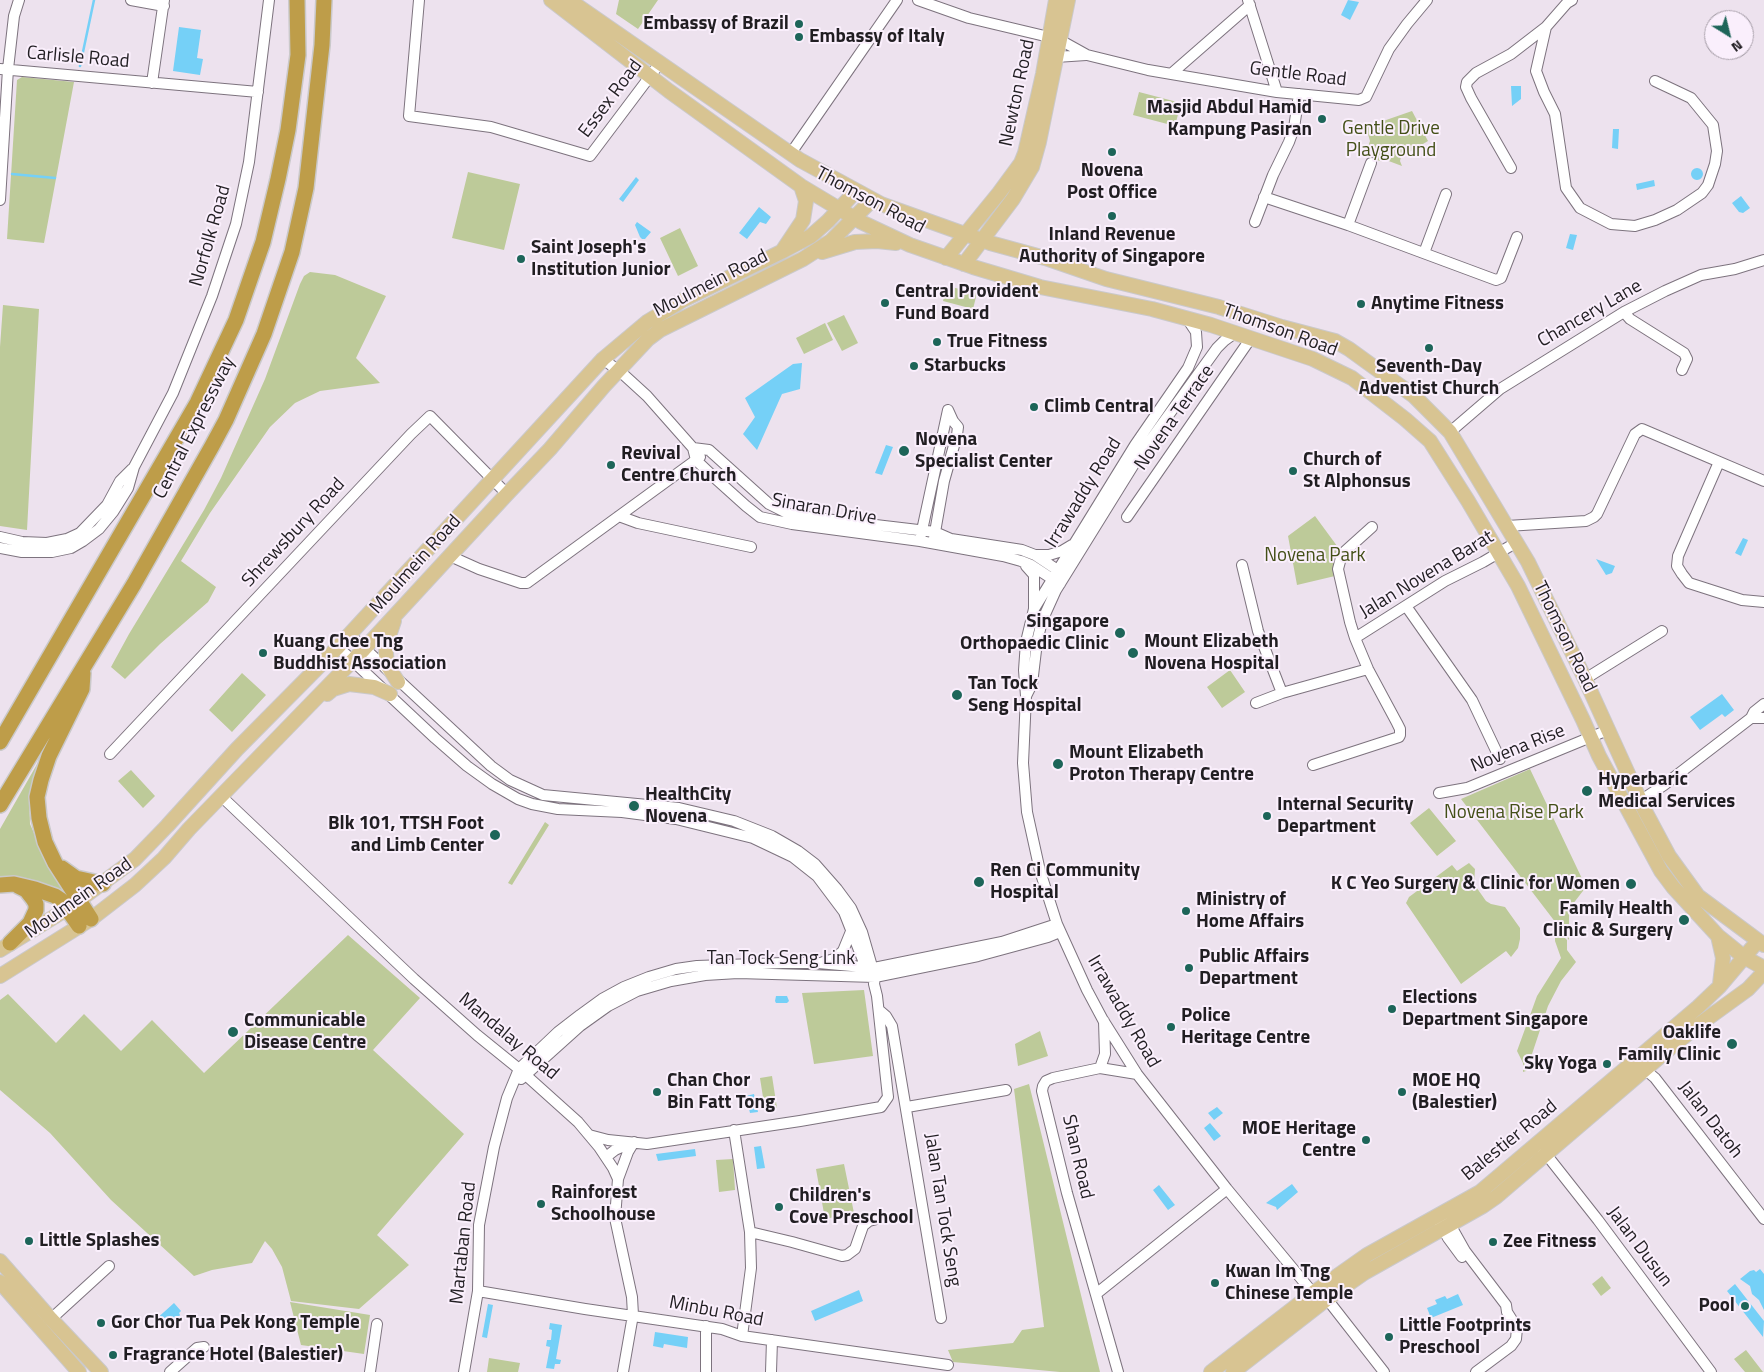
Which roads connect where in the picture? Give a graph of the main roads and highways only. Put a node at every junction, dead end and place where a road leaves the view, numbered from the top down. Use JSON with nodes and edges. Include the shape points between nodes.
{"nodes":[{"id":1,"x":297,"y":0,"type":"edge"},
{"id":2,"x":324,"y":0,"type":"edge"},
{"id":3,"x":550,"y":0,"type":"edge"},
{"id":4,"x":569,"y":0,"type":"edge"},
{"id":5,"x":1056,"y":0,"type":"edge"},
{"id":6,"x":1068,"y":0,"type":"edge"},
{"id":7,"x":1057,"y":37,"type":"junction"},
{"id":8,"x":801,"y":186,"type":"junction"},
{"id":9,"x":856,"y":191,"type":"junction"},
{"id":10,"x":872,"y":200,"type":"junction"},
{"id":11,"x":840,"y":209,"type":"junction"},
{"id":12,"x":855,"y":218,"type":"junction"},
{"id":13,"x":964,"y":234,"type":"junction"},
{"id":14,"x":981,"y":240,"type":"junction"},
{"id":15,"x":910,"y":245,"type":"junction"},
{"id":16,"x":781,"y":252,"type":"junction"},
{"id":17,"x":802,"y":258,"type":"junction"},
{"id":18,"x":946,"y":258,"type":"junction"},
{"id":19,"x":964,"y":264,"type":"junction"},
{"id":20,"x":397,"y":614,"type":"junction"},
{"id":21,"x":83,"y":668,"type":"junction"},
{"id":22,"x":37,"y":678,"type":"junction"},
{"id":23,"x":398,"y":682,"type":"road end"},
{"id":24,"x":390,"y":694,"type":"road end"},
{"id":25,"x":309,"y":706,"type":"junction"},
{"id":26,"x":1600,"y":711,"type":"junction"},
{"id":27,"x":1583,"y":720,"type":"junction"},
{"id":28,"x":0,"y":727,"type":"edge"},
{"id":29,"x":0,"y":742,"type":"edge"},
{"id":30,"x":0,"y":805,"type":"edge"},
{"id":31,"x":55,"y":863,"type":"junction"},
{"id":32,"x":103,"y":884,"type":"junction"},
{"id":33,"x":7,"y":885,"type":"edge"},
{"id":34,"x":73,"y":905,"type":"junction"},
{"id":35,"x":1713,"y":906,"type":"junction"},
{"id":36,"x":85,"y":922,"type":"junction"},
{"id":37,"x":1716,"y":934,"type":"junction"},
{"id":38,"x":1761,"y":944,"type":"edge"},
{"id":39,"x":5,"y":946,"type":"edge"},
{"id":40,"x":1744,"y":957,"type":"junction"},
{"id":41,"x":1764,"y":968,"type":"edge"},
{"id":42,"x":1764,"y":972,"type":"edge"},
{"id":43,"x":0,"y":976,"type":"edge"},
{"id":44,"x":1764,"y":983,"type":"edge"},
{"id":45,"x":1719,"y":988,"type":"junction"},
{"id":46,"x":1748,"y":989,"type":"junction"},
{"id":47,"x":1542,"y":1150,"type":"junction"},
{"id":48,"x":1443,"y":1220,"type":"junction"},
{"id":49,"x":0,"y":1261,"type":"edge"},
{"id":50,"x":0,"y":1282,"type":"edge"},
{"id":51,"x":79,"y":1372,"type":"edge"},
{"id":52,"x":101,"y":1372,"type":"edge"},
{"id":53,"x":1211,"y":1372,"type":"edge"},
{"id":54,"x":1233,"y":1372,"type":"edge"}],
"edges":[{"from":1,"to":22,"type":"highway","name":"Central Expressway","via":[[298,55],[288,130],[263,242],[236,320],[197,403]]},
{"from":2,"to":21,"type":"highway","name":"Central Expressway","via":[[306,188],[292,252],[264,334],[226,420]]},
{"from":3,"to":8,"type":"main road","name":"Thomson Road"},
{"from":4,"to":9,"type":"main road","name":"Thomson Road","via":[[791,153]]},
{"from":5,"to":7,"type":"main road","name":"Newton Road"},
{"from":6,"to":7,"type":"main road","name":"Newton Road"},
{"from":7,"to":13,"type":"main road","name":"Newton Road","via":[[1043,74],[1021,163]]},
{"from":7,"to":14,"type":"main road","name":"Newton Road","via":[[1056,57],[1032,167],[1013,200]]},
{"from":8,"to":11,"type":"main road","name":"Thomson Road"},
{"from":8,"to":16,"type":"main road","via":[[806,201],[803,220]]},
{"from":9,"to":10,"type":"main road","name":"Thomson Road"},
{"from":9,"to":11,"type":"main road","name":"Moulmein Road"},
{"from":10,"to":12,"type":"main road","name":"Moulmein Road"},
{"from":10,"to":13,"type":"main road","name":"Thomson Road"},
{"from":11,"to":12,"type":"main road","name":"Thomson Road"},
{"from":11,"to":16,"type":"main road","name":"Moulmein Road","via":[[811,236]]},
{"from":12,"to":15,"type":"main road","name":"Thomson Road"},
{"from":12,"to":17,"type":"main road","name":"Moulmein Road","via":[[831,241]]},
{"from":13,"to":14,"type":"main road","name":"Thomson Road"},
{"from":13,"to":18,"type":"main road","name":"Newton Road"},
{"from":14,"to":19,"type":"main road"},
{"from":14,"to":26,"type":"main road","name":"Thomson Road","via":[[1106,279],[1219,307],[1335,341],[1414,396],[1450,432],[1517,542]]},
{"from":15,"to":17,"type":"main road","via":[[855,242]]},
{"from":15,"to":18,"type":"main road","name":"Thomson Road"},
{"from":16,"to":32,"type":"main road","name":"Moulmein Road","via":[[683,300],[647,322],[603,359],[167,826],[135,859]]},
{"from":17,"to":20,"type":"main road","name":"Moulmein Road","via":[[648,339]]},
{"from":18,"to":19,"type":"main road","name":"Thomson Road"},
{"from":19,"to":27,"type":"main road","name":"Thomson Road","via":[[1040,287],[1152,309],[1235,333],[1313,359],[1352,378],[1430,441],[1518,586]]},
{"from":20,"to":23,"type":"main road","via":[[386,653],[388,665]]},
{"from":20,"to":25,"type":"main road","name":"Moulmein Road"},
{"from":21,"to":30,"type":"highway","name":"Central Expressway"},
{"from":21,"to":31,"type":"highway","via":[[82,689],[49,756],[37,797],[45,842]]},
{"from":22,"to":28,"type":"highway","via":[[25,688]]},
{"from":22,"to":29,"type":"highway","name":"Central Expressway"},
{"from":24,"to":25,"type":"main road","via":[[374,687],[349,684]]},
{"from":25,"to":36,"type":"main road","name":"Moulmein Road","via":[[147,875]]},
{"from":26,"to":27,"type":"main road"},
{"from":26,"to":35,"type":"main road","name":"Thomson Road","via":[[1640,801],[1669,856],[1698,896]]},
{"from":27,"to":37,"type":"main road","name":"Thomson Road","via":[[1661,871]]},
{"from":31,"to":32,"type":"highway","via":[[76,878]]},
{"from":31,"to":34,"type":"highway"},
{"from":32,"to":34,"type":"main road","name":"Moulmein Road"},
{"from":33,"to":34,"type":"highway","via":[[35,889]]},
{"from":33,"to":39,"type":"highway","via":[[26,890],[36,904],[36,910],[30,922]]},
{"from":34,"to":36,"type":"highway"},
{"from":34,"to":39,"type":"main road","name":"Moulmein Road"},
{"from":35,"to":37,"type":"main road"},
{"from":35,"to":38,"type":"main road","name":"Thomson Road"},
{"from":36,"to":43,"type":"main road","name":"Moulmein Road"},
{"from":37,"to":40,"type":"main road","name":"Thomson Road"},
{"from":37,"to":45,"type":"main road","via":[[1724,958]]},
{"from":38,"to":40,"type":"main road","name":"Balestier Road"},
{"from":40,"to":41,"type":"main road","name":"Thomson Road"},
{"from":40,"to":45,"type":"main road","name":"Balestier Road"},
{"from":42,"to":46,"type":"main road","name":"Balestier Road"},
{"from":44,"to":46,"type":"main road"},
{"from":45,"to":47,"type":"main road","name":"Balestier Road"},
{"from":46,"to":47,"type":"main road","name":"Balestier Road"},
{"from":47,"to":48,"type":"main road","name":"Balestier Road"},
{"from":48,"to":53,"type":"main road","name":"Balestier Road","via":[[1375,1250],[1313,1293]]},
{"from":48,"to":54,"type":"main road","name":"Balestier Road","via":[[1327,1299]]},
{"from":49,"to":52,"type":"main road"},
{"from":50,"to":51,"type":"main road"}]}
